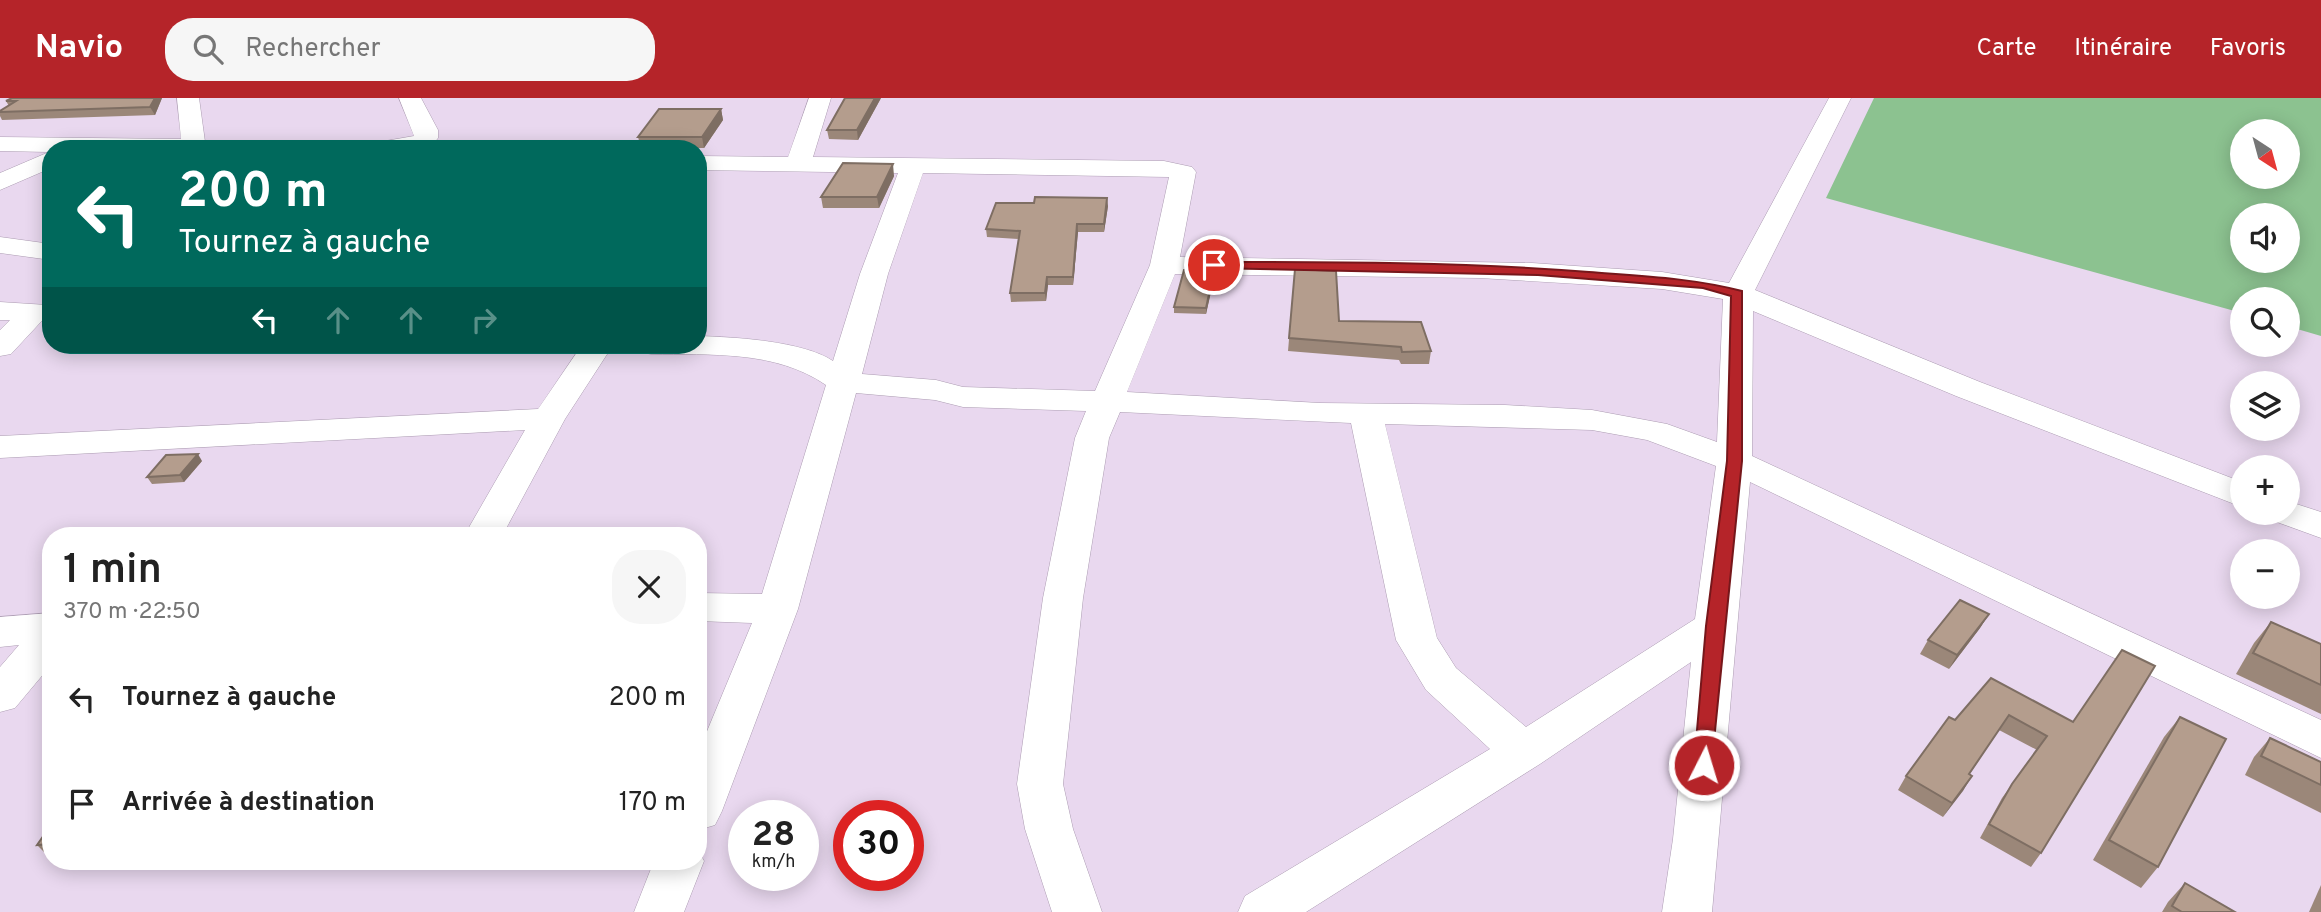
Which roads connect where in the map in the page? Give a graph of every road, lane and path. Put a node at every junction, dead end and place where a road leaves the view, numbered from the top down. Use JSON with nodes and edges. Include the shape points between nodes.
{"nodes":[{"id":1,"x":188,"y":98,"type":"edge"},
{"id":2,"x":410,"y":98,"type":"edge"},
{"id":3,"x":820,"y":98,"type":"edge"},
{"id":4,"x":1840,"y":98,"type":"edge"},
{"id":5,"x":193,"y":140,"type":"edge"},
{"id":6,"x":421,"y":140,"type":"edge"},
{"id":7,"x":0,"y":144,"type":"edge"},
{"id":8,"x":42,"y":146,"type":"edge"},
{"id":9,"x":42,"y":163,"type":"edge"},
{"id":10,"x":707,"y":163,"type":"edge"},
{"id":11,"x":798,"y":164,"type":"junction"},
{"id":12,"x":913,"y":166,"type":"junction"},
{"id":13,"x":0,"y":182,"type":"edge"},
{"id":14,"x":0,"y":245,"type":"edge"},
{"id":15,"x":42,"y":251,"type":"edge"},
{"id":16,"x":1164,"y":265,"type":"junction"},
{"id":17,"x":1738,"y":294,"type":"junction"},
{"id":18,"x":33,"y":313,"type":"edge"},
{"id":19,"x":707,"y":346,"type":"edge"},
{"id":20,"x":0,"y":347,"type":"edge"},
{"id":21,"x":591,"y":354,"type":"edge"},
{"id":22,"x":843,"y":382,"type":"junction"},
{"id":23,"x":1107,"y":404,"type":"junction"},
{"id":24,"x":1366,"y":414,"type":"junction"},
{"id":25,"x":548,"y":419,"type":"junction"},
{"id":26,"x":0,"y":447,"type":"edge"},
{"id":27,"x":1734,"y":461,"type":"junction"},
{"id":28,"x":2230,"y":490,"type":"edge"},
{"id":29,"x":2300,"y":518,"type":"edge"},
{"id":30,"x":2321,"y":526,"type":"edge"},
{"id":31,"x":488,"y":527,"type":"edge"},
{"id":32,"x":707,"y":607,"type":"edge"},
{"id":33,"x":778,"y":609,"type":"junction"},
{"id":34,"x":1715,"y":626,"type":"junction"},
{"id":35,"x":42,"y":629,"type":"edge"},
{"id":36,"x":0,"y":632,"type":"edge"},
{"id":37,"x":42,"y":647,"type":"edge"},
{"id":38,"x":0,"y":696,"type":"edge"},
{"id":39,"x":2321,"y":740,"type":"edge"},
{"id":40,"x":1524,"y":751,"type":"junction"},
{"id":41,"x":707,"y":788,"type":"edge"},
{"id":42,"x":675,"y":870,"type":"edge"},
{"id":43,"x":659,"y":912,"type":"edge"},
{"id":44,"x":1077,"y":912,"type":"edge"},
{"id":45,"x":1263,"y":912,"type":"edge"},
{"id":46,"x":1688,"y":912,"type":"edge"}],
"edges":[{"from":1,"to":5,"type":"street"},
{"from":2,"to":6,"type":"street","via":[[426,130]]},
{"from":3,"to":11,"type":"street"},
{"from":4,"to":17,"type":"street"},
{"from":7,"to":8,"type":"street"},
{"from":9,"to":13,"type":"street"},
{"from":10,"to":11,"type":"street"},
{"from":11,"to":12,"type":"street"},
{"from":12,"to":16,"type":"street","via":[[1183,172]]},
{"from":12,"to":22,"type":"street","via":[[874,274]]},
{"from":14,"to":15,"type":"street"},
{"from":16,"to":17,"type":"street","via":[[1538,272],[1704,285]]},
{"from":16,"to":23,"type":"street"},
{"from":17,"to":27,"type":"street"},
{"from":17,"to":28,"type":"street"},
{"from":18,"to":20,"type":"street"},
{"from":19,"to":22,"type":"street","via":[[768,351],[816,364]]},
{"from":21,"to":25,"type":"street"},
{"from":22,"to":23,"type":"street","via":[[936,390],[963,397]]},
{"from":22,"to":33,"type":"street"},
{"from":23,"to":24,"type":"street"},
{"from":23,"to":44,"type":"street","via":[[1092,438],[1063,598],[1040,784],[1049,829]]},
{"from":24,"to":27,"type":"street","via":[[1592,420],[1655,431]]},
{"from":24,"to":40,"type":"street","via":[[1417,640],[1441,679]]},
{"from":25,"to":26,"type":"street"},
{"from":25,"to":31,"type":"street"},
{"from":27,"to":34,"type":"street"},
{"from":27,"to":39,"type":"street"},
{"from":29,"to":30,"type":"street"},
{"from":32,"to":33,"type":"street"},
{"from":33,"to":41,"type":"street"},
{"from":34,"to":40,"type":"street"},
{"from":34,"to":46,"type":"street"},
{"from":35,"to":36,"type":"street"},
{"from":37,"to":38,"type":"street"},
{"from":40,"to":45,"type":"street"},
{"from":42,"to":43,"type":"street"}]}
